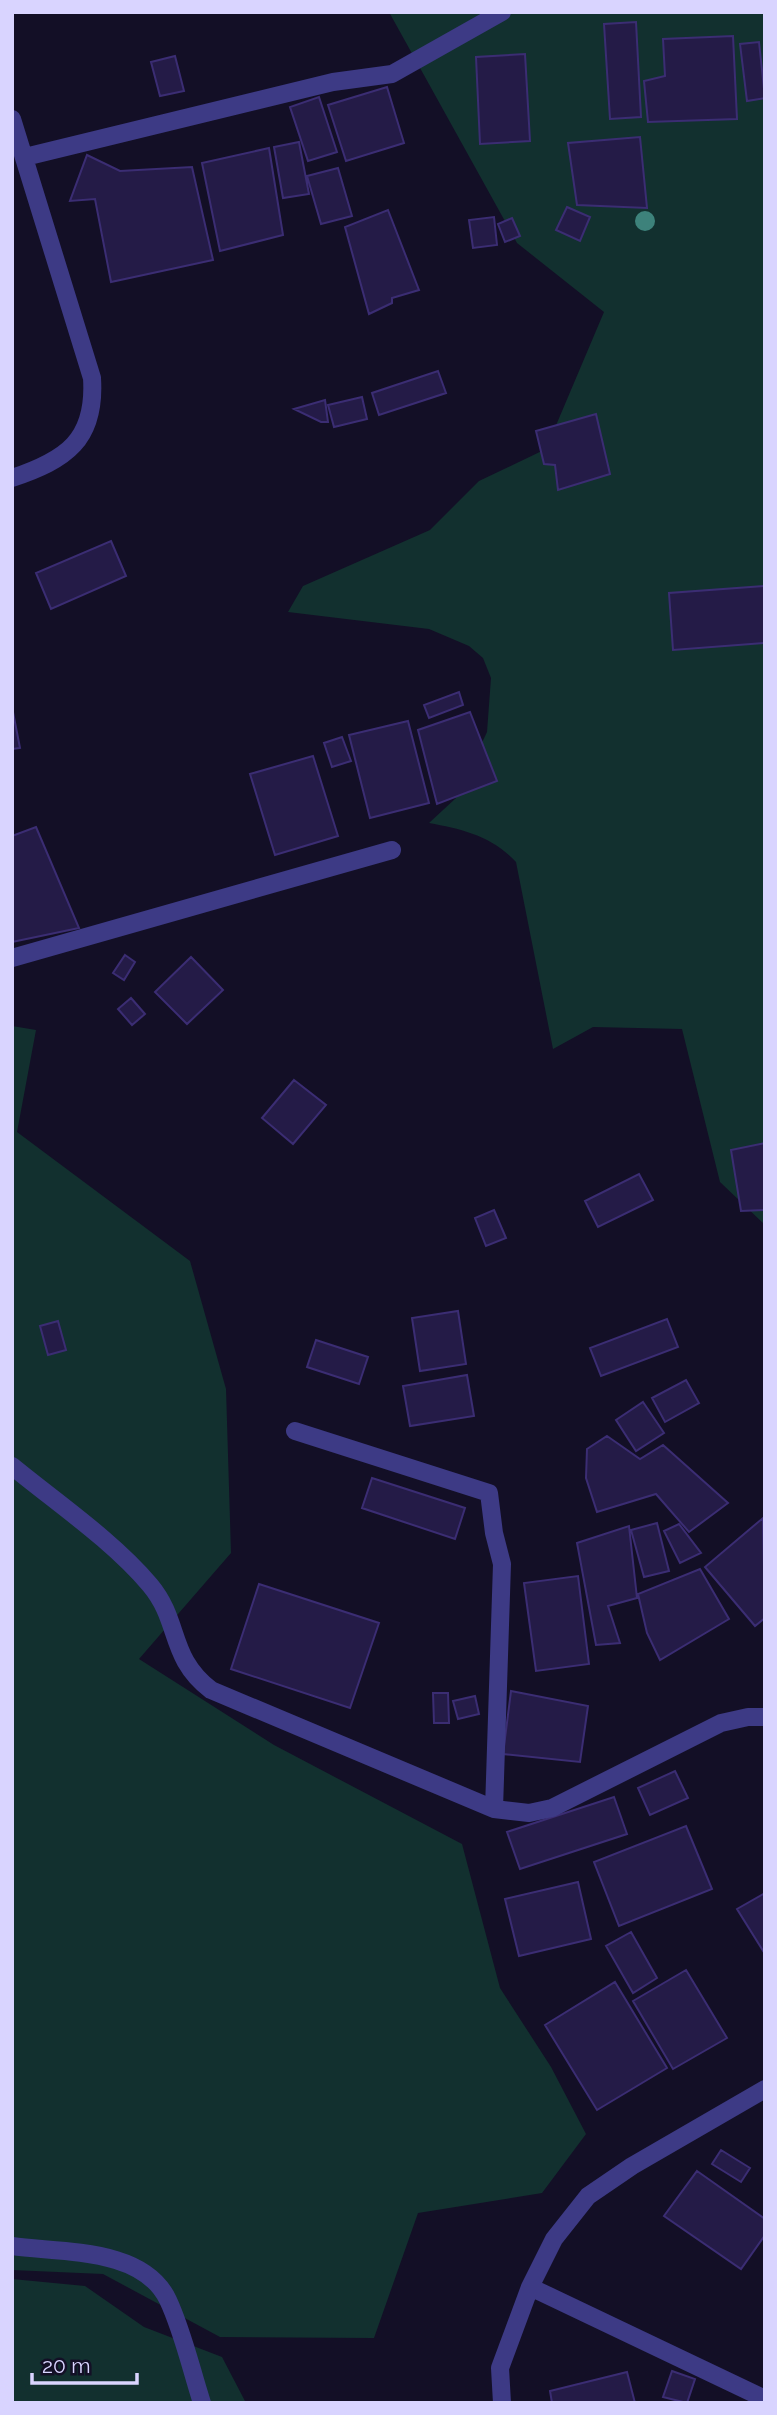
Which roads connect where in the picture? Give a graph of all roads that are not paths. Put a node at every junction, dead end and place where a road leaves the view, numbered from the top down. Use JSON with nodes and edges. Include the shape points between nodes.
{"nodes":[{"id":1,"x":502,"y":12,"type":"edge"},
{"id":2,"x":12,"y":119,"type":"edge"},
{"id":3,"x":25,"y":157,"type":"junction"},
{"id":4,"x":12,"y":478,"type":"edge"},
{"id":5,"x":392,"y":850,"type":"dead end"},
{"id":6,"x":12,"y":958,"type":"edge"},
{"id":7,"x":295,"y":1432,"type":"dead end"},
{"id":8,"x":12,"y":1466,"type":"edge"},
{"id":9,"x":765,"y":1717,"type":"edge"},
{"id":10,"x":494,"y":1809,"type":"junction"},
{"id":11,"x":765,"y":2089,"type":"edge"},
{"id":12,"x":12,"y":2246,"type":"edge"},
{"id":13,"x":530,"y":2287,"type":"junction"},
{"id":14,"x":765,"y":2399,"type":"edge"},
{"id":15,"x":202,"y":2403,"type":"edge"},
{"id":16,"x":502,"y":2403,"type":"edge"}],
"edges":[{"from":1,"to":3,"type":"street","via":[[392,75],[333,82]]},
{"from":2,"to":3,"type":"street"},
{"from":3,"to":4,"type":"street","via":[[92,378],[93,402],[86,426],[72,448],[49,465]]},
{"from":5,"to":6,"type":"street"},
{"from":7,"to":10,"type":"street","via":[[489,1493],[502,1564]]},
{"from":8,"to":10,"type":"street","via":[[152,1587],[185,1666],[211,1690]]},
{"from":9,"to":10,"type":"street","via":[[722,1723],[552,1808],[529,1813]]},
{"from":11,"to":13,"type":"street","via":[[588,2196],[554,2239]]},
{"from":12,"to":15,"type":"street","via":[[116,2260],[153,2280],[168,2298]]},
{"from":13,"to":14,"type":"street"},
{"from":13,"to":16,"type":"street","via":[[500,2368]]}]}
